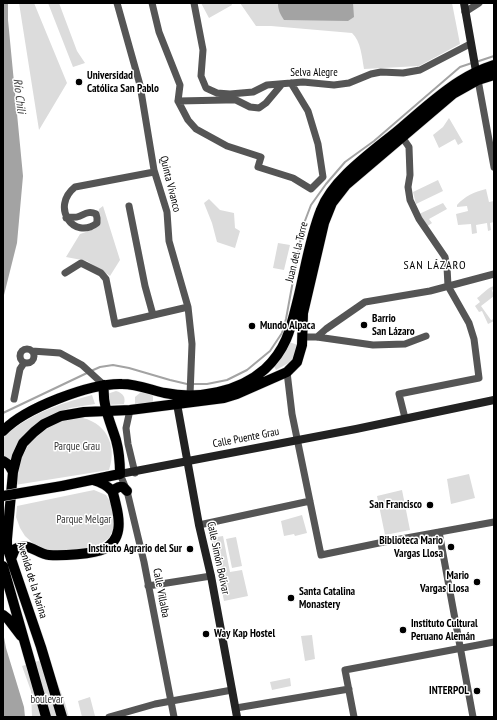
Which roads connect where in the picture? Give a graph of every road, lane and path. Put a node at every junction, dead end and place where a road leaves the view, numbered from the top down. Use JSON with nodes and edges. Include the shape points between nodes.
{"nodes":[{"id":1,"x":117,"y":3,"type":"edge"},
{"id":2,"x":152,"y":3,"type":"edge"},
{"id":3,"x":194,"y":3,"type":"edge"},
{"id":4,"x":464,"y":3,"type":"edge"},
{"id":5,"x":479,"y":3,"type":"edge"},
{"id":6,"x":465,"y":12,"type":"junction"},
{"id":7,"x":470,"y":44,"type":"junction"},
{"id":8,"x":494,"y":65,"type":"edge"},
{"id":9,"x":476,"y":72,"type":"junction"},
{"id":10,"x":494,"y":75,"type":"edge"},
{"id":11,"x":291,"y":83,"type":"junction"},
{"id":12,"x":282,"y":84,"type":"junction"},
{"id":13,"x":228,"y":97,"type":"junction"},
{"id":14,"x":178,"y":101,"type":"junction"},
{"id":15,"x":402,"y":137,"type":"junction"},
{"id":16,"x":494,"y":167,"type":"edge"},
{"id":17,"x":154,"y":172,"type":"junction"},
{"id":18,"x":129,"y":206,"type":"dead end"},
{"id":19,"x":66,"y":218,"type":"dead end"},
{"id":20,"x":65,"y":273,"type":"dead end"},
{"id":21,"x":494,"y":274,"type":"edge"},
{"id":22,"x":435,"y":282,"type":"dead end"},
{"id":23,"x":448,"y":286,"type":"junction"},
{"id":24,"x":430,"y":291,"type":"junction"},
{"id":25,"x":188,"y":307,"type":"junction"},
{"id":26,"x":153,"y":315,"type":"junction"},
{"id":27,"x":298,"y":320,"type":"junction"},
{"id":28,"x":426,"y":336,"type":"dead end"},
{"id":29,"x":302,"y":337,"type":"junction"},
{"id":30,"x":317,"y":338,"type":"junction"},
{"id":31,"x":32,"y":351,"type":"junction"},
{"id":32,"x":273,"y":361,"type":"junction"},
{"id":33,"x":24,"y":363,"type":"junction"},
{"id":34,"x":265,"y":369,"type":"junction"},
{"id":35,"x":287,"y":372,"type":"junction"},
{"id":36,"x":272,"y":379,"type":"junction"},
{"id":37,"x":104,"y":385,"type":"junction"},
{"id":38,"x":190,"y":393,"type":"junction"},
{"id":39,"x":215,"y":396,"type":"junction"},
{"id":40,"x":14,"y":399,"type":"dead end"},
{"id":41,"x":494,"y":400,"type":"edge"},
{"id":42,"x":177,"y":404,"type":"junction"},
{"id":43,"x":130,"y":410,"type":"junction"},
{"id":44,"x":106,"y":411,"type":"junction"},
{"id":45,"x":84,"y":412,"type":"junction"},
{"id":46,"x":405,"y":418,"type":"junction"},
{"id":47,"x":3,"y":431,"type":"edge"},
{"id":48,"x":113,"y":432,"type":"junction"},
{"id":49,"x":298,"y":440,"type":"junction"},
{"id":50,"x":3,"y":461,"type":"edge"},
{"id":51,"x":188,"y":462,"type":"junction"},
{"id":52,"x":13,"y":472,"type":"junction"},
{"id":53,"x":135,"y":473,"type":"junction"},
{"id":54,"x":120,"y":474,"type":"junction"},
{"id":55,"x":93,"y":480,"type":"junction"},
{"id":56,"x":127,"y":491,"type":"junction"},
{"id":57,"x":113,"y":493,"type":"junction"},
{"id":58,"x":3,"y":496,"type":"edge"},
{"id":59,"x":310,"y":501,"type":"junction"},
{"id":60,"x":494,"y":522,"type":"edge"},
{"id":61,"x":199,"y":525,"type":"junction"},
{"id":62,"x":439,"y":532,"type":"junction"},
{"id":63,"x":11,"y":559,"type":"junction"},
{"id":64,"x":3,"y":566,"type":"edge"},
{"id":65,"x":211,"y":576,"type":"junction"},
{"id":66,"x":148,"y":586,"type":"junction"},
{"id":67,"x":5,"y":617,"type":"edge"},
{"id":68,"x":494,"y":642,"type":"edge"},
{"id":69,"x":460,"y":648,"type":"junction"},
{"id":70,"x":28,"y":651,"type":"junction"},
{"id":71,"x":349,"y":689,"type":"junction"},
{"id":72,"x":232,"y":690,"type":"junction"},
{"id":73,"x":171,"y":701,"type":"junction"},
{"id":74,"x":236,"y":708,"type":"junction"},
{"id":75,"x":46,"y":717,"type":"edge"},
{"id":76,"x":62,"y":717,"type":"edge"},
{"id":77,"x":109,"y":717,"type":"edge"},
{"id":78,"x":174,"y":717,"type":"edge"},
{"id":79,"x":237,"y":717,"type":"edge"},
{"id":80,"x":354,"y":717,"type":"edge"},
{"id":81,"x":473,"y":717,"type":"edge"}],
"edges":[{"from":1,"to":17,"type":"street","name":"Quinta Vivanco","via":[[143,100]]},
{"from":2,"to":14,"type":"street","via":[[159,32],[180,85]]},
{"from":3,"to":13,"type":"street","via":[[203,50],[201,76],[206,88]]},
{"from":4,"to":6,"type":"street"},
{"from":5,"to":6,"type":"street"},
{"from":6,"to":7,"type":"street"},
{"from":7,"to":9,"type":"street"},
{"from":7,"to":11,"type":"street","name":"Selva Alegre","via":[[420,70],[403,73],[381,72],[349,83],[334,85]]},
{"from":8,"to":9,"type":"main road","name":"Juan del la Torre"},
{"from":9,"to":10,"type":"main road","name":"Juan del la Torre"},
{"from":9,"to":15,"type":"main road","name":"Juan del la Torre"},
{"from":9,"to":16,"type":"street"},
{"from":9,"to":27,"type":"main road","name":"Juan del la Torre","via":[[449,88],[333,188],[317,219]]},
{"from":11,"to":12,"type":"street","name":"Selva Alegre"},
{"from":11,"to":14,"type":"street","via":[[308,110],[318,144],[323,177],[311,189],[293,178],[258,167],[261,157],[227,146],[196,129]]},
{"from":12,"to":13,"type":"street","name":"Selva Alegre","via":[[267,85],[253,92]]},
{"from":12,"to":13,"type":"street","via":[[259,108],[250,107]]},
{"from":13,"to":14,"type":"street","name":"Selva Alegre"},
{"from":15,"to":23,"type":"street","via":[[409,147],[410,200],[419,219],[445,257]]},
{"from":15,"to":27,"type":"main road","name":"Juan del la Torre","via":[[346,185],[332,203],[325,218]]},
{"from":17,"to":19,"type":"street","via":[[75,187],[65,197]]},
{"from":17,"to":25,"type":"street","name":"Quinta Vivanco","via":[[167,212],[169,241]]},
{"from":18,"to":26,"type":"street"},
{"from":20,"to":26,"type":"street","via":[[81,263],[101,273],[106,279],[115,324]]},
{"from":21,"to":23,"type":"street"},
{"from":22,"to":24,"type":"street"},
{"from":23,"to":24,"type":"street"},
{"from":23,"to":46,"type":"street","via":[[469,323],[474,339],[479,378],[399,394]]},
{"from":24,"to":30,"type":"street","via":[[365,302]]},
{"from":25,"to":26,"type":"street"},
{"from":25,"to":38,"type":"street","name":"Quinta Vivanco","via":[[192,344]]},
{"from":27,"to":29,"type":"main road","name":"Juan del la Torre"},
{"from":27,"to":32,"type":"main road","name":"Juan del la Torre"},
{"from":28,"to":30,"type":"street","via":[[405,344],[372,345]]},
{"from":29,"to":30,"type":"street"},
{"from":29,"to":35,"type":"main road","name":"Juan del la Torre","via":[[297,362]]},
{"from":31,"to":33,"type":"street","via":[[32,361]]},
{"from":31,"to":33,"type":"street","via":[[28,349],[21,352],[19,357]]},
{"from":31,"to":37,"type":"street","via":[[60,353],[84,367]]},
{"from":32,"to":34,"type":"main road","name":"Juan del la Torre"},
{"from":32,"to":35,"type":"main road","via":[[273,370],[277,374]]},
{"from":33,"to":40,"type":"street"},
{"from":34,"to":36,"type":"main road","via":[[272,371]]},
{"from":34,"to":39,"type":"main road","name":"Juan del la Torre","via":[[246,382]]},
{"from":35,"to":36,"type":"main road","name":"Juan del la Torre"},
{"from":35,"to":49,"type":"street","via":[[290,405]]},
{"from":36,"to":39,"type":"main road","name":"Juan del la Torre","via":[[237,394]]},
{"from":37,"to":38,"type":"main road","name":"Juan del la Torre","via":[[134,385],[166,393]]},
{"from":37,"to":44,"type":"main road"},
{"from":37,"to":47,"type":"main road","via":[[80,390],[32,411]]},
{"from":38,"to":39,"type":"main road","name":"Juan del la Torre"},
{"from":39,"to":42,"type":"main road","name":"Juan del la Torre"},
{"from":41,"to":46,"type":"street","name":"Calle Puente Grau"},
{"from":42,"to":43,"type":"main road","name":"Juan del la Torre"},
{"from":42,"to":51,"type":"street","name":"Calle Simón Bolívar"},
{"from":43,"to":44,"type":"main road","name":"Avenida de la Marina"},
{"from":43,"to":53,"type":"street","via":[[126,428]]},
{"from":44,"to":45,"type":"main road","name":"Avenida de la Marina"},
{"from":44,"to":48,"type":"main road"},
{"from":45,"to":48,"type":"main road","via":[[107,423]]},
{"from":45,"to":52,"type":"main road","name":"Avenida de la Marina","via":[[61,416],[34,432],[23,444]]},
{"from":46,"to":49,"type":"street","name":"Calle Puente Grau"},
{"from":48,"to":54,"type":"main road"},
{"from":49,"to":51,"type":"street","name":"Calle Puente Grau"},
{"from":49,"to":59,"type":"street"},
{"from":50,"to":52,"type":"main road"},
{"from":51,"to":53,"type":"street","name":"Calle Puente Grau"},
{"from":51,"to":61,"type":"street","name":"Calle Simón Bolívar"},
{"from":52,"to":63,"type":"main road","name":"Avenida de la Marina","via":[[7,540]]},
{"from":53,"to":54,"type":"street","name":"Calle Puente Grau"},
{"from":54,"to":55,"type":"main road","name":"Calle Puente Grau"},
{"from":54,"to":56,"type":"street","name":"Calle Villalba"},
{"from":55,"to":57,"type":"main road","via":[[106,485]]},
{"from":55,"to":58,"type":"main road","name":"Calle Puente Grau","bridge":true},
{"from":56,"to":57,"type":"main road","via":[[123,487],[118,487]]},
{"from":56,"to":66,"type":"street","name":"Calle Villalba"},
{"from":57,"to":63,"type":"main road","via":[[119,526],[115,538],[108,547],[93,552],[55,555],[22,546],[15,549]]},
{"from":59,"to":61,"type":"street"},
{"from":59,"to":62,"type":"street","via":[[321,555]]},
{"from":60,"to":62,"type":"street"},
{"from":61,"to":65,"type":"street","name":"Calle Simón Bolívar"},
{"from":62,"to":69,"type":"street"},
{"from":63,"to":76,"type":"main road","name":"Avenida de la Marina"},
{"from":64,"to":70,"type":"main road"},
{"from":65,"to":66,"type":"street"},
{"from":65,"to":72,"type":"street","name":"Calle Simón Bolívar"},
{"from":66,"to":73,"type":"street","name":"Calle Villalba"},
{"from":67,"to":70,"type":"main road","via":[[22,638]]},
{"from":68,"to":69,"type":"street"},
{"from":69,"to":71,"type":"street","via":[[345,670]]},
{"from":69,"to":81,"type":"street"},
{"from":70,"to":75,"type":"main road"},
{"from":71,"to":74,"type":"street"},
{"from":71,"to":80,"type":"street"},
{"from":72,"to":73,"type":"street"},
{"from":72,"to":74,"type":"street","name":"Calle Simón Bolívar"},
{"from":73,"to":77,"type":"street"},
{"from":73,"to":78,"type":"street","name":"Calle Villalba"},
{"from":74,"to":79,"type":"street","name":"Calle Simón Bolívar"}]}
